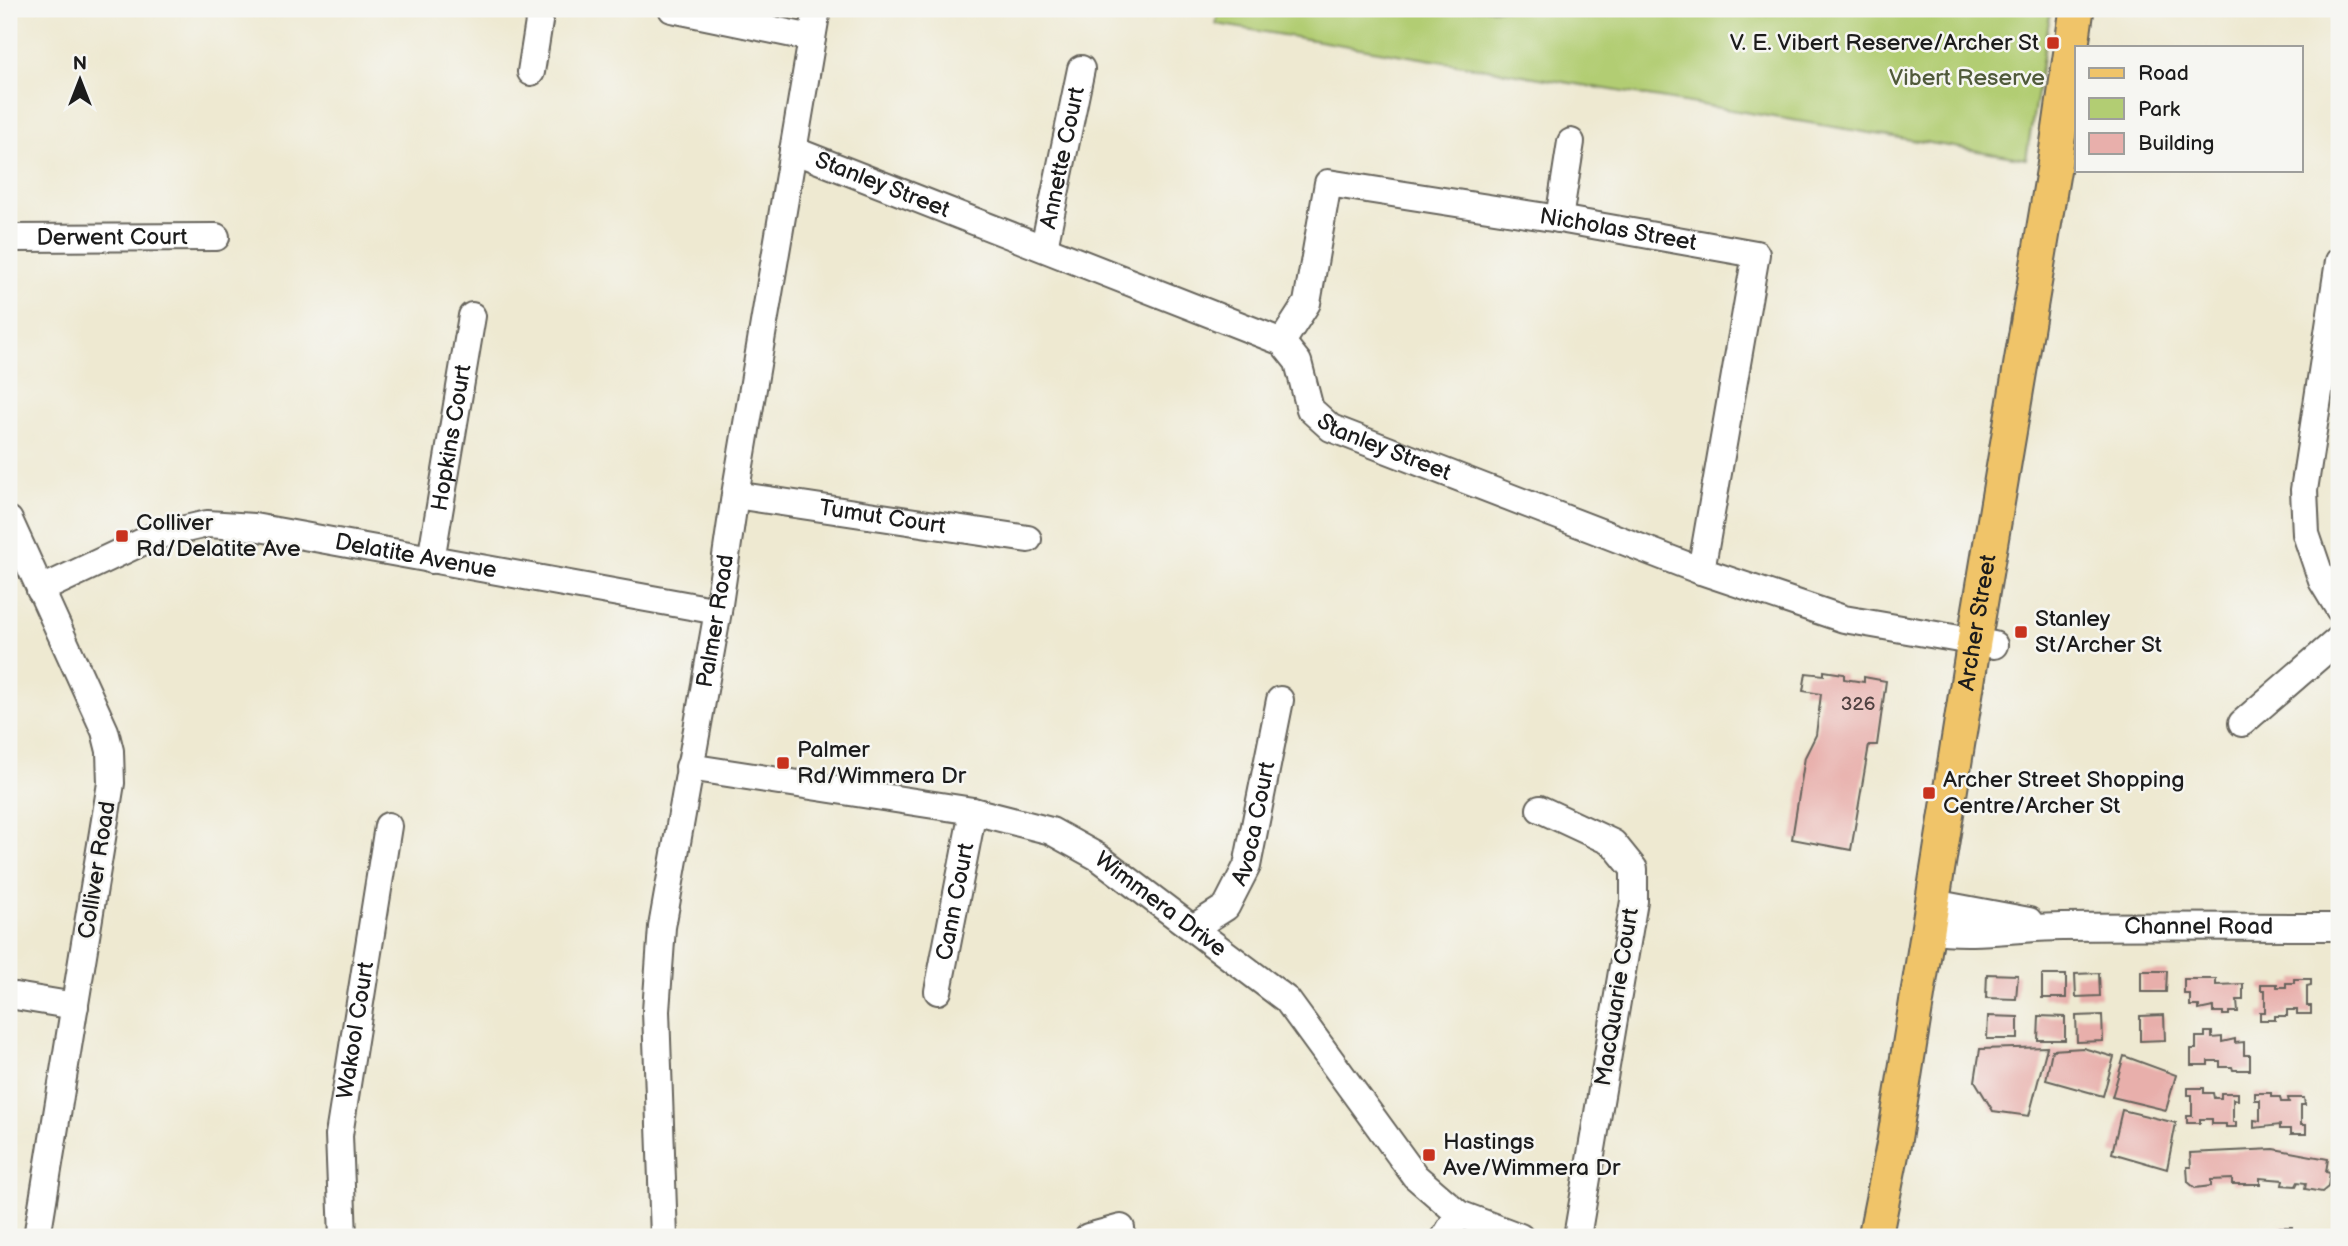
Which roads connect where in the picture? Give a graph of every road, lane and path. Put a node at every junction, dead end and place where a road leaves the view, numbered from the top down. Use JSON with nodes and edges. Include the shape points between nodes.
{"nodes":[{"id":1,"x":541,"y":9,"type":"edge"},
{"id":2,"x":672,"y":9,"type":"edge"},
{"id":3,"x":817,"y":9,"type":"edge"},
{"id":4,"x":2077,"y":9,"type":"edge"},
{"id":5,"x":2098,"y":9,"type":"edge"},
{"id":6,"x":812,"y":38,"type":"junction"},
{"id":7,"x":2092,"y":46,"type":"edge"},
{"id":8,"x":1081,"y":69,"type":"dead end"},
{"id":9,"x":531,"y":72,"type":"dead end"},
{"id":10,"x":2071,"y":98,"type":"edge"},
{"id":11,"x":1571,"y":142,"type":"dead end"},
{"id":12,"x":793,"y":150,"type":"junction"},
{"id":13,"x":2075,"y":153,"type":"edge"},
{"id":14,"x":1559,"y":219,"type":"junction"},
{"id":15,"x":216,"y":237,"type":"dead end"},
{"id":16,"x":9,"y":238,"type":"edge"},
{"id":17,"x":1044,"y":247,"type":"junction"},
{"id":18,"x":2339,"y":261,"type":"edge"},
{"id":19,"x":2042,"y":296,"type":"junction"},
{"id":20,"x":472,"y":316,"type":"dead end"},
{"id":21,"x":1282,"y":342,"type":"junction"},
{"id":22,"x":735,"y":495,"type":"junction"},
{"id":23,"x":9,"y":520,"type":"edge"},
{"id":24,"x":1028,"y":539,"type":"dead end"},
{"id":25,"x":431,"y":560,"type":"junction"},
{"id":26,"x":1701,"y":571,"type":"junction"},
{"id":27,"x":40,"y":590,"type":"junction"},
{"id":28,"x":2339,"y":609,"type":"edge"},
{"id":29,"x":718,"y":611,"type":"junction"},
{"id":30,"x":2339,"y":639,"type":"edge"},
{"id":31,"x":1984,"y":643,"type":"junction"},
{"id":32,"x":1280,"y":700,"type":"dead end"},
{"id":33,"x":2242,"y":723,"type":"dead end"},
{"id":34,"x":689,"y":767,"type":"junction"},
{"id":35,"x":1540,"y":808,"type":"dead end"},
{"id":36,"x":973,"y":811,"type":"junction"},
{"id":37,"x":388,"y":826,"type":"dead end"},
{"id":38,"x":1941,"y":917,"type":"junction"},
{"id":39,"x":2339,"y":927,"type":"edge"},
{"id":40,"x":1193,"y":928,"type":"junction"},
{"id":41,"x":938,"y":991,"type":"dead end"},
{"id":42,"x":9,"y":995,"type":"edge"},
{"id":43,"x":75,"y":1006,"type":"junction"},
{"id":44,"x":1903,"y":1144,"type":"junction"},
{"id":45,"x":1459,"y":1214,"type":"junction"},
{"id":46,"x":1121,"y":1228,"type":"dead end"},
{"id":47,"x":37,"y":1237,"type":"edge"},
{"id":48,"x":343,"y":1237,"type":"edge"},
{"id":49,"x":664,"y":1237,"type":"edge"},
{"id":50,"x":1088,"y":1237,"type":"edge"},
{"id":51,"x":1445,"y":1237,"type":"edge"},
{"id":52,"x":1520,"y":1237,"type":"edge"},
{"id":53,"x":1577,"y":1237,"type":"edge"},
{"id":54,"x":1875,"y":1237,"type":"edge"},
{"id":55,"x":1897,"y":1237,"type":"edge"}],
"edges":[{"from":1,"to":9,"type":"street"},
{"from":2,"to":6,"type":"street"},
{"from":3,"to":6,"type":"street","name":"Palmer Road"},
{"from":4,"to":10,"type":"main road","name":"Archer Street"},
{"from":5,"to":7,"type":"main road"},
{"from":6,"to":12,"type":"street","name":"Palmer Road"},
{"from":8,"to":17,"type":"street","name":"Annette Court"},
{"from":10,"to":19,"type":"main road","name":"Archer Street"},
{"from":11,"to":14,"type":"street"},
{"from":12,"to":17,"type":"street","name":"Stanley Street"},
{"from":12,"to":22,"type":"street","name":"Palmer Road"},
{"from":13,"to":19,"type":"main road","name":"Archer Street"},
{"from":14,"to":21,"type":"street","name":"Nicholas Street","via":[[1328,183],[1307,303]]},
{"from":14,"to":26,"type":"street","name":"Nicholas Street","via":[[1756,254]]},
{"from":15,"to":16,"type":"street","name":"Derwent Court"},
{"from":17,"to":21,"type":"street","name":"Stanley Street"},
{"from":18,"to":28,"type":"street","via":[[2304,490],[2306,534],[2322,581]]},
{"from":19,"to":31,"type":"main road","name":"Archer Street"},
{"from":20,"to":25,"type":"street","name":"Hopkins Court"},
{"from":21,"to":26,"type":"street","name":"Stanley Street","via":[[1298,362],[1310,409],[1331,428]]},
{"from":22,"to":24,"type":"street","name":"Tumut Court"},
{"from":22,"to":29,"type":"street","name":"Palmer Road"},
{"from":23,"to":27,"type":"street","name":"Colliver Road"},
{"from":25,"to":27,"type":"street","name":"Delatite Avenue","via":[[254,527],[208,524],[155,536]]},
{"from":25,"to":29,"type":"street","name":"Delatite Avenue"},
{"from":26,"to":31,"type":"street","name":"Stanley Street","via":[[1844,619]]},
{"from":27,"to":43,"type":"street","name":"Colliver Road","via":[[105,731],[111,762]]},
{"from":29,"to":34,"type":"street","name":"Palmer Road"},
{"from":30,"to":33,"type":"street"},
{"from":31,"to":38,"type":"main road","name":"Archer Street"},
{"from":32,"to":40,"type":"street","name":"Avoca Court","via":[[1247,866],[1226,906]]},
{"from":34,"to":36,"type":"street","name":"Wimmera Drive"},
{"from":34,"to":49,"type":"street","name":"Palmer Road","via":[[662,927],[656,1011]]},
{"from":35,"to":53,"type":"street","name":"MacQuarie Court","via":[[1613,843],[1634,869],[1634,901]]},
{"from":36,"to":40,"type":"street","name":"Wimmera Drive","via":[[1051,831],[1098,857]]},
{"from":36,"to":41,"type":"street","name":"Cann Court"},
{"from":37,"to":48,"type":"street","name":"Wakool Court","via":[[338,1135]]},
{"from":38,"to":39,"type":"street","name":"Channel Road","via":[[1990,933],[2058,927]]},
{"from":38,"to":44,"type":"main road","name":"Archer Street"},
{"from":40,"to":45,"type":"street","name":"Wimmera Drive","via":[[1287,1000],[1415,1176]]},
{"from":42,"to":43,"type":"street"},
{"from":43,"to":47,"type":"street","name":"Colliver Road"},
{"from":44,"to":54,"type":"main road","name":"Archer Street"},
{"from":44,"to":55,"type":"main road","name":"Archer Street"},
{"from":45,"to":51,"type":"street"},
{"from":45,"to":52,"type":"street","name":"Wimmera Drive"},
{"from":46,"to":50,"type":"street"}]}
